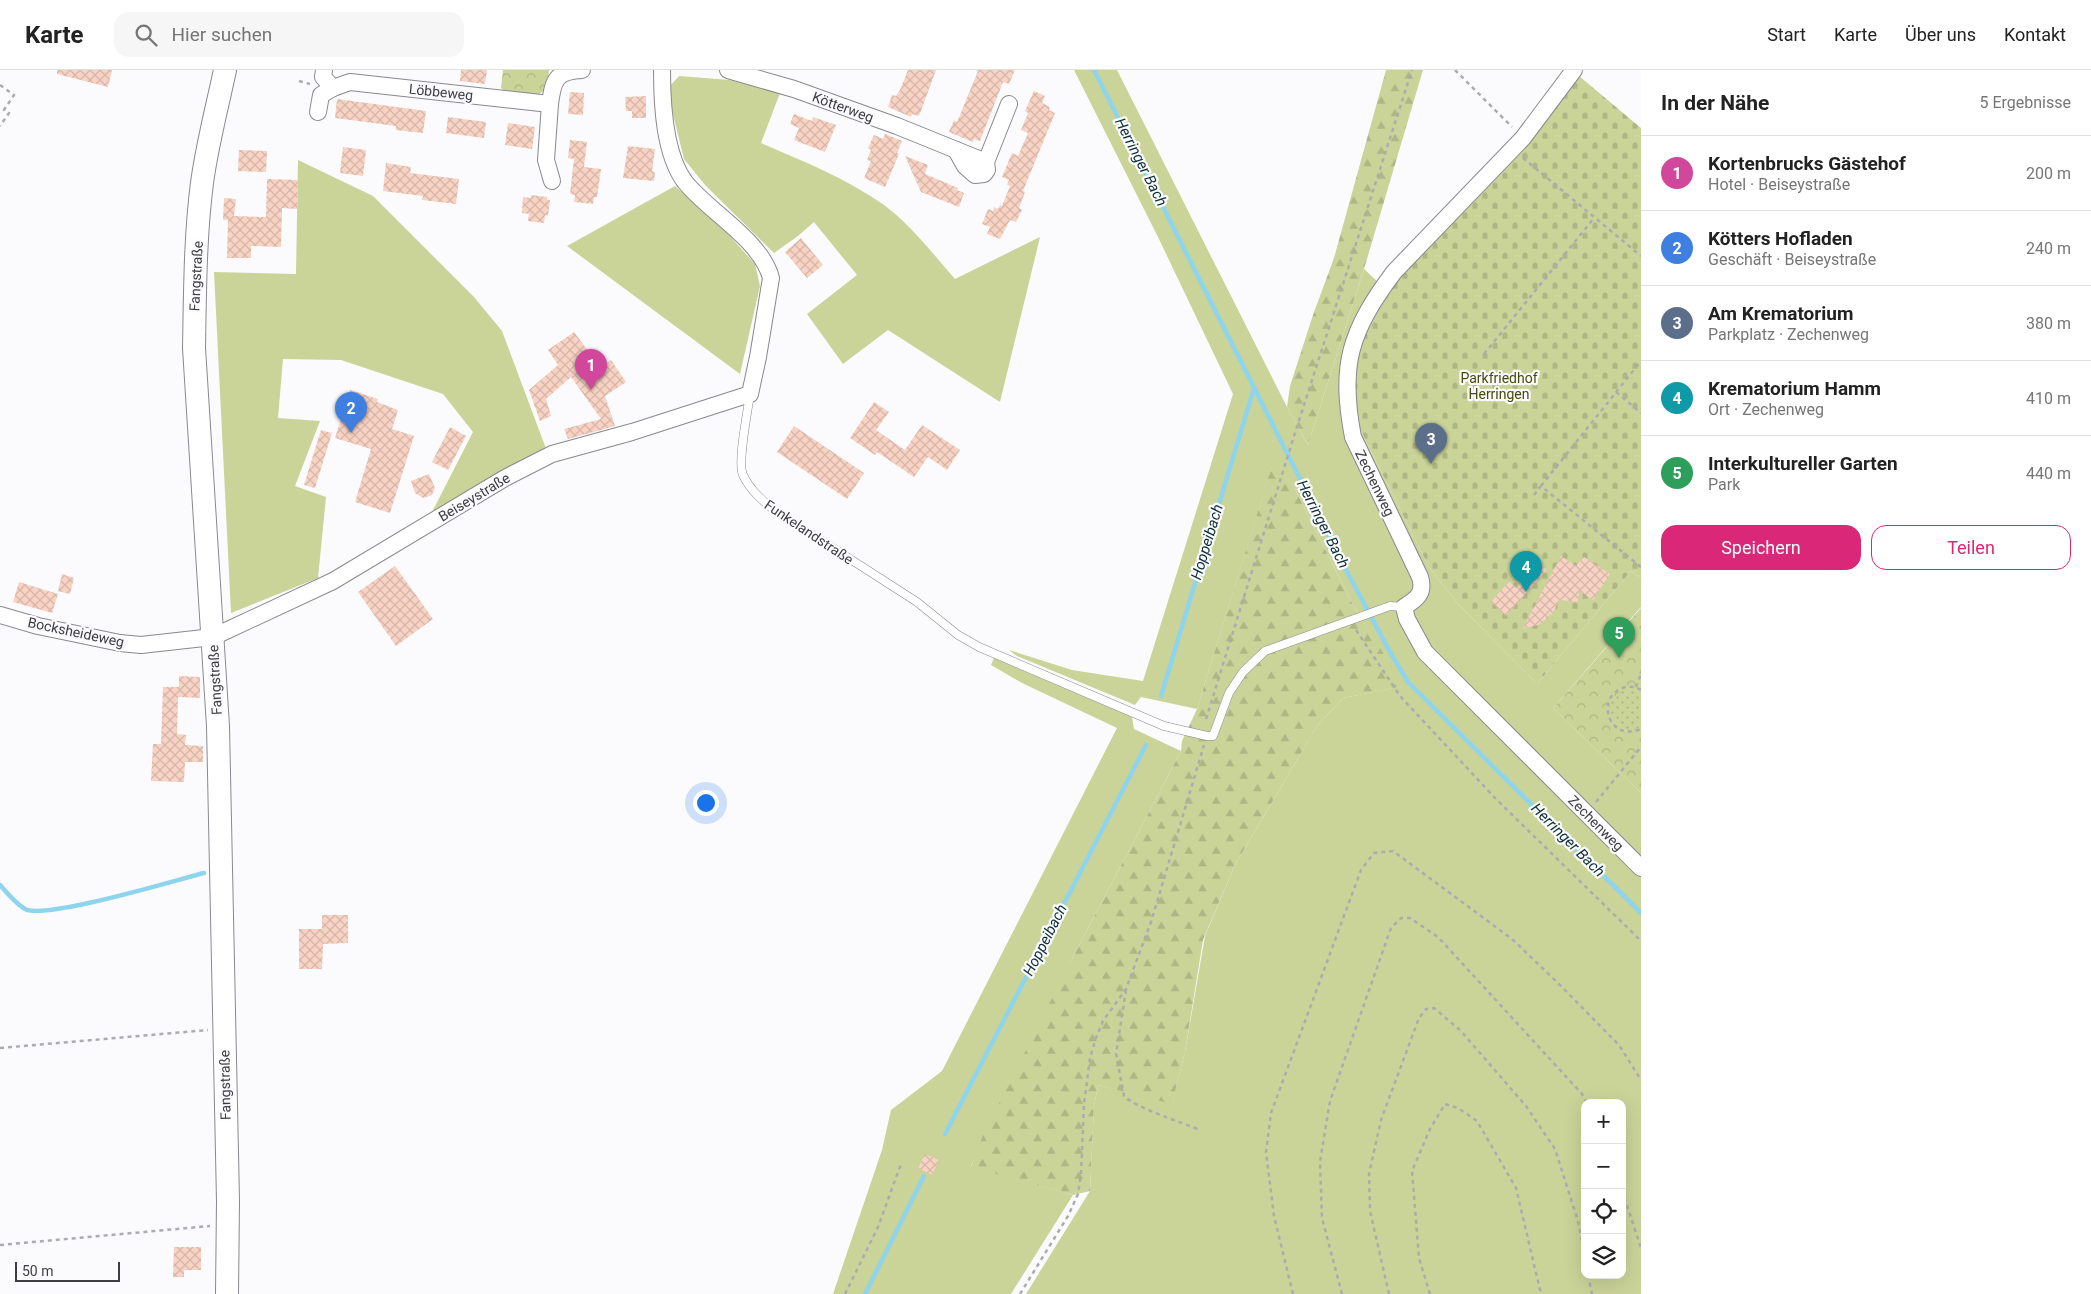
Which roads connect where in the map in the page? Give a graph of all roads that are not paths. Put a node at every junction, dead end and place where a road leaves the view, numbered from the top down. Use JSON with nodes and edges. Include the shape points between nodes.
{"nodes":[{"id":1,"x":225,"y":70,"type":"edge"},
{"id":2,"x":324,"y":70,"type":"edge"},
{"id":3,"x":582,"y":70,"type":"edge"},
{"id":4,"x":662,"y":70,"type":"edge"},
{"id":5,"x":728,"y":70,"type":"edge"},
{"id":6,"x":1574,"y":70,"type":"edge"},
{"id":7,"x":333,"y":88,"type":"junction"},
{"id":8,"x":550,"y":104,"type":"junction"},
{"id":9,"x":1009,"y":104,"type":"dead end"},
{"id":10,"x":318,"y":112,"type":"dead end"},
{"id":11,"x":552,"y":181,"type":"dead end"},
{"id":12,"x":750,"y":394,"type":"junction"},
{"id":13,"x":1397,"y":607,"type":"junction"},
{"id":14,"x":0,"y":615,"type":"edge"},
{"id":15,"x":212,"y":637,"type":"junction"},
{"id":16,"x":1641,"y":868,"type":"edge"},
{"id":17,"x":227,"y":1294,"type":"edge"}],
"edges":[{"from":1,"to":15,"type":"main road","name":"Fangstraße","via":[[202,184],[195,298],[194,348]]},
{"from":2,"to":7,"type":"street","via":[[323,77]]},
{"from":3,"to":8,"type":"street","via":[[558,76],[552,86]]},
{"from":4,"to":12,"type":"street","name":"Funkelandstraße","via":[[667,136],[684,180],[741,234],[768,265],[771,278]]},
{"from":5,"to":9,"type":"street","name":"Kötterweg","via":[[804,92],[986,162]]},
{"from":6,"to":13,"type":"street","name":"Zechenweg","via":[[1518,143],[1394,272],[1361,322],[1352,346],[1347,396],[1353,438],[1422,584],[1415,600]]},
{"from":7,"to":8,"type":"street","name":"Löbbeweg","via":[[350,82]]},
{"from":7,"to":10,"type":"street","via":[[321,95]]},
{"from":8,"to":11,"type":"street","via":[[546,160]]},
{"from":12,"to":13,"type":"lane","name":"Funkelandstraße","via":[[742,474],[757,496],[774,510],[917,602],[958,636],[1164,726],[1213,736],[1229,693],[1243,672],[1265,651]]},
{"from":12,"to":15,"type":"street","name":"Beiseystraße","via":[[552,454],[505,478],[333,581]]},
{"from":13,"to":16,"type":"street","name":"Zechenweg","via":[[1425,652]]},
{"from":14,"to":15,"type":"street","name":"Bocksheideweg","via":[[120,643],[141,645]]},
{"from":15,"to":17,"type":"main road","name":"Fangstraße","via":[[218,726]]}]}
